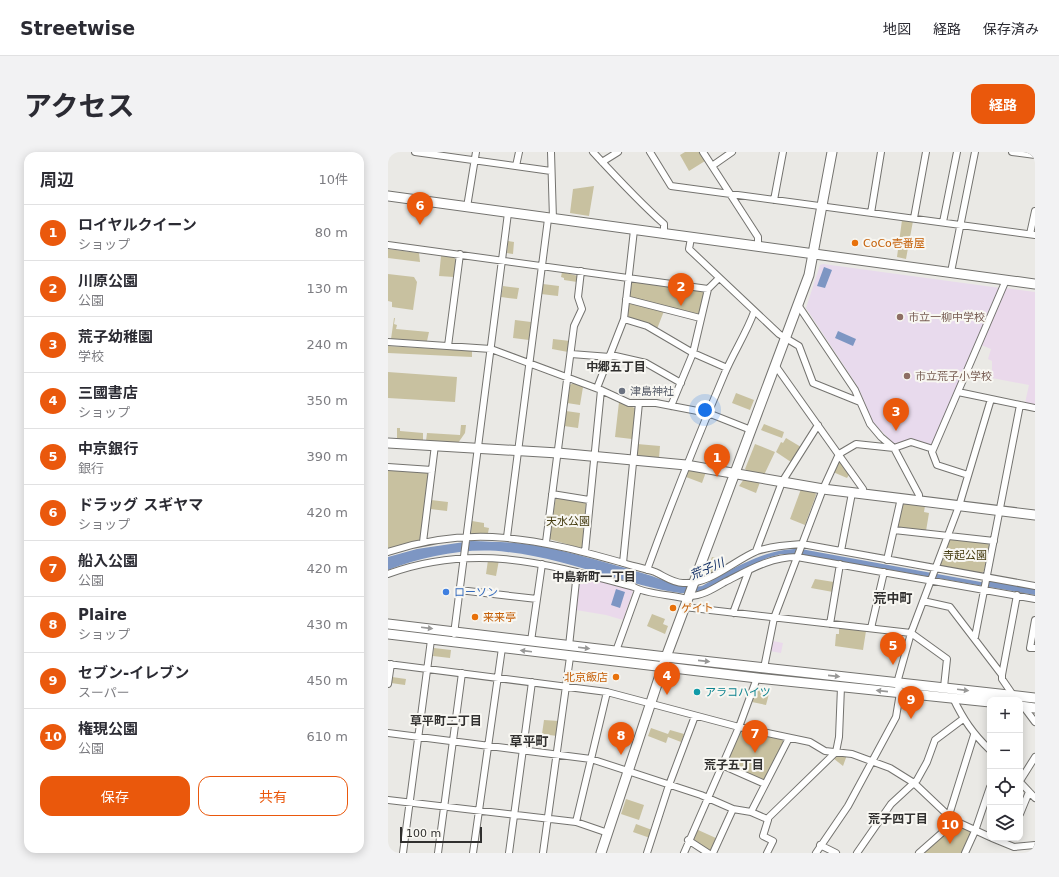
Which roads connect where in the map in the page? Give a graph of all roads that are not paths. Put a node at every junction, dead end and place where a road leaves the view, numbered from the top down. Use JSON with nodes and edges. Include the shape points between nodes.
{"nodes":[{"id":1,"x":415,"y":152,"type":"edge"},
{"id":2,"x":476,"y":152,"type":"edge"},
{"id":3,"x":519,"y":152,"type":"edge"},
{"id":4,"x":551,"y":152,"type":"edge"},
{"id":5,"x":592,"y":152,"type":"edge"},
{"id":6,"x":618,"y":152,"type":"edge"},
{"id":7,"x":650,"y":152,"type":"edge"},
{"id":8,"x":703,"y":152,"type":"edge"},
{"id":9,"x":732,"y":152,"type":"edge"},
{"id":10,"x":783,"y":152,"type":"edge"},
{"id":11,"x":832,"y":152,"type":"edge"},
{"id":12,"x":881,"y":152,"type":"edge"},
{"id":13,"x":926,"y":152,"type":"edge"},
{"id":14,"x":957,"y":152,"type":"edge"},
{"id":15,"x":975,"y":152,"type":"edge"},
{"id":16,"x":1012,"y":152,"type":"edge"},
{"id":17,"x":425,"y":153,"type":"edge"},
{"id":18,"x":1035,"y":155,"type":"edge"},
{"id":19,"x":475,"y":160,"type":"junction"},
{"id":20,"x":602,"y":162,"type":"junction"},
{"id":21,"x":516,"y":166,"type":"junction"},
{"id":22,"x":712,"y":166,"type":"junction"},
{"id":23,"x":551,"y":171,"type":"junction"},
{"id":24,"x":730,"y":194,"type":"junction"},
{"id":25,"x":388,"y":196,"type":"edge"},
{"id":26,"x":774,"y":200,"type":"junction"},
{"id":27,"x":822,"y":206,"type":"junction"},
{"id":28,"x":467,"y":207,"type":"junction"},
{"id":29,"x":1035,"y":211,"type":"edge"},
{"id":30,"x":871,"y":212,"type":"junction"},
{"id":31,"x":508,"y":213,"type":"junction"},
{"id":32,"x":914,"y":218,"type":"junction"},
{"id":33,"x":550,"y":219,"type":"junction"},
{"id":34,"x":943,"y":222,"type":"junction"},
{"id":35,"x":961,"y":224,"type":"junction"},
{"id":36,"x":634,"y":230,"type":"junction"},
{"id":37,"x":664,"y":234,"type":"junction"},
{"id":38,"x":1033,"y":234,"type":"edge"},
{"id":39,"x":691,"y":238,"type":"junction"},
{"id":40,"x":388,"y":245,"type":"edge"},
{"id":41,"x":758,"y":247,"type":"junction"},
{"id":42,"x":460,"y":254,"type":"junction"},
{"id":43,"x":814,"y":255,"type":"junction"},
{"id":44,"x":502,"y":260,"type":"junction"},
{"id":45,"x":542,"y":265,"type":"junction"},
{"id":46,"x":581,"y":271,"type":"junction"},
{"id":47,"x":951,"y":272,"type":"junction"},
{"id":48,"x":628,"y":278,"type":"junction"},
{"id":49,"x":718,"y":278,"type":"junction"},
{"id":50,"x":1006,"y":280,"type":"junction"},
{"id":51,"x":1035,"y":284,"type":"edge"},
{"id":52,"x":708,"y":289,"type":"junction"},
{"id":53,"x":626,"y":299,"type":"junction"},
{"id":54,"x":798,"y":305,"type":"junction"},
{"id":55,"x":754,"y":312,"type":"junction"},
{"id":56,"x":700,"y":318,"type":"junction"},
{"id":57,"x":624,"y":320,"type":"junction"},
{"id":58,"x":785,"y":339,"type":"junction"},
{"id":59,"x":388,"y":342,"type":"edge"},
{"id":60,"x":448,"y":346,"type":"junction"},
{"id":61,"x":491,"y":349,"type":"junction"},
{"id":62,"x":693,"y":353,"type":"junction"},
{"id":63,"x":571,"y":354,"type":"junction"},
{"id":64,"x":610,"y":356,"type":"junction"},
{"id":65,"x":529,"y":363,"type":"junction"},
{"id":66,"x":775,"y":366,"type":"junction"},
{"id":67,"x":727,"y":368,"type":"junction"},
{"id":68,"x":568,"y":378,"type":"junction"},
{"id":69,"x":681,"y":383,"type":"junction"},
{"id":70,"x":599,"y":389,"type":"junction"},
{"id":71,"x":958,"y":392,"type":"junction"},
{"id":72,"x":991,"y":399,"type":"junction"},
{"id":73,"x":860,"y":402,"type":"junction"},
{"id":74,"x":639,"y":403,"type":"junction"},
{"id":75,"x":1020,"y":405,"type":"junction"},
{"id":76,"x":671,"y":406,"type":"junction"},
{"id":77,"x":1035,"y":408,"type":"edge"},
{"id":78,"x":708,"y":413,"type":"junction"},
{"id":79,"x":818,"y":425,"type":"junction"},
{"id":80,"x":751,"y":430,"type":"junction"},
{"id":81,"x":388,"y":442,"type":"edge"},
{"id":82,"x":435,"y":445,"type":"junction"},
{"id":83,"x":478,"y":448,"type":"junction"},
{"id":84,"x":894,"y":448,"type":"junction"},
{"id":85,"x":933,"y":449,"type":"junction"},
{"id":86,"x":518,"y":451,"type":"junction"},
{"id":87,"x":558,"y":453,"type":"junction"},
{"id":88,"x":839,"y":454,"type":"junction"},
{"id":89,"x":593,"y":456,"type":"junction"},
{"id":90,"x":633,"y":459,"type":"junction"},
{"id":91,"x":686,"y":465,"type":"junction"},
{"id":92,"x":388,"y":467,"type":"edge"},
{"id":93,"x":432,"y":470,"type":"junction"},
{"id":94,"x":734,"y":473,"type":"junction"},
{"id":95,"x":968,"y":475,"type":"junction"},
{"id":96,"x":782,"y":482,"type":"junction"},
{"id":97,"x":823,"y":489,"type":"junction"},
{"id":98,"x":852,"y":493,"type":"junction"},
{"id":99,"x":552,"y":494,"type":"junction"},
{"id":100,"x":863,"y":494,"type":"junction"},
{"id":101,"x":901,"y":498,"type":"junction"},
{"id":102,"x":589,"y":500,"type":"junction"},
{"id":103,"x":919,"y":501,"type":"junction"},
{"id":104,"x":958,"y":506,"type":"junction"},
{"id":105,"x":1000,"y":511,"type":"junction"},
{"id":106,"x":1035,"y":515,"type":"edge"},
{"id":107,"x":894,"y":530,"type":"junction"},
{"id":108,"x":948,"y":536,"type":"junction"},
{"id":109,"x":507,"y":537,"type":"junction"},
{"id":110,"x":466,"y":538,"type":"junction"},
{"id":111,"x":994,"y":541,"type":"junction"},
{"id":112,"x":423,"y":542,"type":"junction"},
{"id":113,"x":546,"y":542,"type":"junction"},
{"id":114,"x":801,"y":546,"type":"junction"},
{"id":115,"x":841,"y":551,"type":"junction"},
{"id":116,"x":388,"y":552,"type":"edge"},
{"id":117,"x":585,"y":552,"type":"junction"},
{"id":118,"x":756,"y":552,"type":"junction"},
{"id":119,"x":797,"y":556,"type":"junction"},
{"id":120,"x":463,"y":557,"type":"junction"},
{"id":121,"x":887,"y":560,"type":"junction"},
{"id":122,"x":542,"y":564,"type":"junction"},
{"id":123,"x":623,"y":564,"type":"junction"},
{"id":124,"x":840,"y":564,"type":"junction"},
{"id":125,"x":647,"y":570,"type":"junction"},
{"id":126,"x":749,"y":570,"type":"junction"},
{"id":127,"x":935,"y":570,"type":"junction"},
{"id":128,"x":577,"y":572,"type":"junction"},
{"id":129,"x":884,"y":572,"type":"junction"},
{"id":130,"x":388,"y":574,"type":"edge"},
{"id":131,"x":931,"y":579,"type":"junction"},
{"id":132,"x":986,"y":579,"type":"junction"},
{"id":133,"x":693,"y":584,"type":"junction"},
{"id":134,"x":1035,"y":586,"type":"edge"},
{"id":135,"x":984,"y":589,"type":"junction"},
{"id":136,"x":459,"y":590,"type":"junction"},
{"id":137,"x":638,"y":590,"type":"junction"},
{"id":138,"x":1017,"y":596,"type":"junction"},
{"id":139,"x":537,"y":599,"type":"junction"},
{"id":140,"x":1035,"y":599,"type":"edge"},
{"id":141,"x":687,"y":601,"type":"junction"},
{"id":142,"x":923,"y":601,"type":"junction"},
{"id":143,"x":733,"y":613,"type":"junction"},
{"id":144,"x":774,"y":618,"type":"junction"},
{"id":145,"x":1035,"y":620,"type":"edge"},
{"id":146,"x":388,"y":624,"type":"edge"},
{"id":147,"x":830,"y":624,"type":"junction"},
{"id":148,"x":871,"y":628,"type":"junction"},
{"id":149,"x":454,"y":632,"type":"junction"},
{"id":150,"x":911,"y":633,"type":"junction"},
{"id":151,"x":388,"y":634,"type":"edge"},
{"id":152,"x":975,"y":637,"type":"junction"},
{"id":153,"x":431,"y":640,"type":"junction"},
{"id":154,"x":531,"y":641,"type":"junction"},
{"id":155,"x":453,"y":642,"type":"junction"},
{"id":156,"x":569,"y":646,"type":"junction"},
{"id":157,"x":502,"y":648,"type":"junction"},
{"id":158,"x":1035,"y":648,"type":"edge"},
{"id":159,"x":616,"y":651,"type":"junction"},
{"id":160,"x":570,"y":657,"type":"junction"},
{"id":161,"x":666,"y":657,"type":"junction"},
{"id":162,"x":389,"y":664,"type":"edge"},
{"id":163,"x":662,"y":667,"type":"junction"},
{"id":164,"x":764,"y":668,"type":"junction"},
{"id":165,"x":428,"y":669,"type":"junction"},
{"id":166,"x":462,"y":673,"type":"junction"},
{"id":167,"x":1002,"y":675,"type":"junction"},
{"id":168,"x":498,"y":678,"type":"junction"},
{"id":169,"x":757,"y":678,"type":"junction"},
{"id":170,"x":532,"y":682,"type":"junction"},
{"id":171,"x":897,"y":683,"type":"junction"},
{"id":172,"x":388,"y":684,"type":"edge"},
{"id":173,"x":566,"y":686,"type":"junction"},
{"id":174,"x":841,"y":687,"type":"junction"},
{"id":175,"x":944,"y":687,"type":"junction"},
{"id":176,"x":607,"y":692,"type":"junction"},
{"id":177,"x":900,"y":693,"type":"junction"},
{"id":178,"x":1013,"y":695,"type":"junction"},
{"id":179,"x":953,"y":698,"type":"junction"},
{"id":180,"x":1035,"y":698,"type":"edge"},
{"id":181,"x":987,"y":702,"type":"edge"},
{"id":182,"x":650,"y":704,"type":"junction"},
{"id":183,"x":1023,"y":706,"type":"edge"},
{"id":184,"x":1023,"y":707,"type":"edge"},
{"id":185,"x":1035,"y":708,"type":"edge"},
{"id":186,"x":695,"y":716,"type":"junction"},
{"id":187,"x":963,"y":719,"type":"junction"},
{"id":188,"x":1035,"y":722,"type":"edge"},
{"id":189,"x":739,"y":728,"type":"junction"},
{"id":190,"x":388,"y":733,"type":"edge"},
{"id":191,"x":974,"y":735,"type":"junction"},
{"id":192,"x":419,"y":736,"type":"junction"},
{"id":193,"x":789,"y":738,"type":"junction"},
{"id":194,"x":453,"y":741,"type":"junction"},
{"id":195,"x":488,"y":746,"type":"junction"},
{"id":196,"x":987,"y":747,"type":"edge"},
{"id":197,"x":523,"y":750,"type":"junction"},
{"id":198,"x":836,"y":752,"type":"junction"},
{"id":199,"x":557,"y":754,"type":"junction"},
{"id":200,"x":1035,"y":757,"type":"edge"},
{"id":201,"x":591,"y":759,"type":"junction"},
{"id":202,"x":871,"y":762,"type":"junction"},
{"id":203,"x":722,"y":765,"type":"junction"},
{"id":204,"x":628,"y":771,"type":"junction"},
{"id":205,"x":1023,"y":777,"type":"edge"},
{"id":206,"x":914,"y":783,"type":"junction"},
{"id":207,"x":765,"y":784,"type":"junction"},
{"id":208,"x":669,"y":785,"type":"junction"},
{"id":209,"x":1023,"y":785,"type":"edge"},
{"id":210,"x":1029,"y":792,"type":"junction"},
{"id":211,"x":987,"y":796,"type":"edge"},
{"id":212,"x":708,"y":798,"type":"junction"},
{"id":213,"x":1035,"y":798,"type":"edge"},
{"id":214,"x":388,"y":800,"type":"edge"},
{"id":215,"x":410,"y":803,"type":"junction"},
{"id":216,"x":444,"y":807,"type":"junction"},
{"id":217,"x":1023,"y":807,"type":"edge"},
{"id":218,"x":733,"y":809,"type":"junction"},
{"id":219,"x":479,"y":811,"type":"junction"},
{"id":220,"x":751,"y":812,"type":"junction"},
{"id":221,"x":514,"y":815,"type":"junction"},
{"id":222,"x":949,"y":816,"type":"junction"},
{"id":223,"x":548,"y":819,"type":"junction"},
{"id":224,"x":767,"y":819,"type":"junction"},
{"id":225,"x":576,"y":822,"type":"junction"},
{"id":226,"x":975,"y":831,"type":"junction"},
{"id":227,"x":608,"y":833,"type":"junction"},
{"id":228,"x":987,"y":836,"type":"edge"},
{"id":229,"x":688,"y":840,"type":"junction"},
{"id":230,"x":999,"y":841,"type":"edge"},
{"id":231,"x":1035,"y":844,"type":"edge"},
{"id":232,"x":820,"y":845,"type":"junction"},
{"id":233,"x":1012,"y":846,"type":"edge"},
{"id":234,"x":403,"y":853,"type":"edge"},
{"id":235,"x":438,"y":853,"type":"edge"},
{"id":236,"x":473,"y":853,"type":"edge"},
{"id":237,"x":509,"y":853,"type":"edge"},
{"id":238,"x":543,"y":853,"type":"edge"},
{"id":239,"x":601,"y":853,"type":"edge"},
{"id":240,"x":647,"y":853,"type":"edge"},
{"id":241,"x":684,"y":853,"type":"edge"},
{"id":242,"x":708,"y":853,"type":"edge"},
{"id":243,"x":713,"y":853,"type":"edge"},
{"id":244,"x":766,"y":853,"type":"edge"},
{"id":245,"x":816,"y":853,"type":"edge"},
{"id":246,"x":836,"y":853,"type":"edge"},
{"id":247,"x":857,"y":853,"type":"edge"},
{"id":248,"x":919,"y":853,"type":"edge"},
{"id":249,"x":964,"y":853,"type":"edge"}],
"edges":[{"from":1,"to":17,"type":"street"},
{"from":2,"to":19,"type":"street"},
{"from":3,"to":21,"type":"street"},
{"from":4,"to":23,"type":"street"},
{"from":5,"to":20,"type":"street"},
{"from":6,"to":20,"type":"street"},
{"from":7,"to":24,"type":"street","via":[[671,186]]},
{"from":8,"to":22,"type":"street"},
{"from":9,"to":22,"type":"street"},
{"from":10,"to":26,"type":"street"},
{"from":11,"to":27,"type":"street"},
{"from":12,"to":30,"type":"street"},
{"from":13,"to":32,"type":"street"},
{"from":14,"to":34,"type":"street"},
{"from":15,"to":35,"type":"street"},
{"from":16,"to":18,"type":"street"},
{"from":17,"to":19,"type":"street"},
{"from":19,"to":21,"type":"street"},
{"from":19,"to":28,"type":"street"},
{"from":20,"to":37,"type":"street","via":[[635,198],[664,224]]},
{"from":21,"to":23,"type":"street"},
{"from":22,"to":24,"type":"street"},
{"from":23,"to":33,"type":"street"},
{"from":24,"to":26,"type":"street"},
{"from":24,"to":41,"type":"street","via":[[758,237]]},
{"from":25,"to":28,"type":"street"},
{"from":26,"to":27,"type":"street"},
{"from":27,"to":30,"type":"street"},
{"from":27,"to":43,"type":"street"},
{"from":28,"to":31,"type":"street"},
{"from":29,"to":38,"type":"street"},
{"from":30,"to":32,"type":"street"},
{"from":31,"to":33,"type":"street"},
{"from":31,"to":44,"type":"street"},
{"from":32,"to":34,"type":"street"},
{"from":33,"to":36,"type":"street"},
{"from":33,"to":45,"type":"street"},
{"from":34,"to":35,"type":"street"},
{"from":35,"to":38,"type":"street"},
{"from":35,"to":47,"type":"street"},
{"from":36,"to":37,"type":"street"},
{"from":36,"to":48,"type":"street"},
{"from":37,"to":39,"type":"street"},
{"from":39,"to":41,"type":"street"},
{"from":39,"to":49,"type":"street","via":[[689,249]]},
{"from":40,"to":42,"type":"street"},
{"from":41,"to":43,"type":"street"},
{"from":42,"to":44,"type":"street"},
{"from":42,"to":60,"type":"street"},
{"from":43,"to":47,"type":"street"},
{"from":43,"to":54,"type":"street","via":[[810,275]]},
{"from":44,"to":45,"type":"street"},
{"from":44,"to":61,"type":"street"},
{"from":45,"to":46,"type":"street"},
{"from":45,"to":65,"type":"street"},
{"from":46,"to":48,"type":"street"},
{"from":46,"to":63,"type":"street","via":[[578,298],[582,308],[574,326]]},
{"from":47,"to":50,"type":"street"},
{"from":48,"to":52,"type":"street"},
{"from":48,"to":53,"type":"street"},
{"from":49,"to":52,"type":"street"},
{"from":49,"to":55,"type":"street"},
{"from":50,"to":51,"type":"street"},
{"from":50,"to":71,"type":"street"},
{"from":52,"to":56,"type":"street"},
{"from":53,"to":56,"type":"street"},
{"from":53,"to":57,"type":"street"},
{"from":54,"to":58,"type":"street"},
{"from":54,"to":73,"type":"street","via":[[855,390]]},
{"from":55,"to":58,"type":"street"},
{"from":55,"to":67,"type":"street","via":[[746,334]]},
{"from":56,"to":62,"type":"street"},
{"from":57,"to":62,"type":"street","via":[[648,326]]},
{"from":57,"to":64,"type":"street"},
{"from":58,"to":66,"type":"street"},
{"from":58,"to":73,"type":"street","via":[[799,346],[812,383]]},
{"from":59,"to":60,"type":"street"},
{"from":60,"to":61,"type":"street"},
{"from":61,"to":65,"type":"street"},
{"from":61,"to":83,"type":"street"},
{"from":62,"to":67,"type":"street"},
{"from":62,"to":69,"type":"street"},
{"from":63,"to":64,"type":"street"},
{"from":63,"to":68,"type":"street"},
{"from":64,"to":69,"type":"street","via":[[646,363]]},
{"from":64,"to":70,"type":"street"},
{"from":65,"to":68,"type":"street"},
{"from":65,"to":86,"type":"street"},
{"from":66,"to":79,"type":"street"},
{"from":66,"to":80,"type":"street"},
{"from":67,"to":78,"type":"street"},
{"from":68,"to":70,"type":"street"},
{"from":68,"to":87,"type":"street"},
{"from":69,"to":76,"type":"street"},
{"from":70,"to":74,"type":"street","via":[[629,403]]},
{"from":70,"to":89,"type":"street"},
{"from":71,"to":72,"type":"street"},
{"from":71,"to":85,"type":"street"},
{"from":72,"to":75,"type":"street"},
{"from":72,"to":95,"type":"street"},
{"from":73,"to":84,"type":"street","via":[[870,424]]},
{"from":74,"to":76,"type":"street"},
{"from":74,"to":90,"type":"street"},
{"from":75,"to":77,"type":"street"},
{"from":75,"to":105,"type":"street"},
{"from":76,"to":78,"type":"street"},
{"from":78,"to":80,"type":"street"},
{"from":78,"to":91,"type":"street"},
{"from":79,"to":88,"type":"street"},
{"from":79,"to":96,"type":"street"},
{"from":80,"to":94,"type":"street"},
{"from":81,"to":82,"type":"street"},
{"from":82,"to":83,"type":"street"},
{"from":82,"to":93,"type":"street"},
{"from":83,"to":86,"type":"street"},
{"from":83,"to":110,"type":"street"},
{"from":84,"to":85,"type":"street","via":[[911,442]]},
{"from":84,"to":88,"type":"street","via":[[856,444]]},
{"from":84,"to":103,"type":"street","via":[[919,495]]},
{"from":85,"to":95,"type":"street","via":[[937,465]]},
{"from":86,"to":87,"type":"street"},
{"from":86,"to":109,"type":"street"},
{"from":87,"to":89,"type":"street"},
{"from":87,"to":99,"type":"street"},
{"from":88,"to":97,"type":"street"},
{"from":88,"to":100,"type":"street","via":[[864,489]]},
{"from":89,"to":90,"type":"street"},
{"from":89,"to":102,"type":"street"},
{"from":90,"to":91,"type":"street"},
{"from":90,"to":123,"type":"street"},
{"from":91,"to":94,"type":"street"},
{"from":91,"to":125,"type":"street"},
{"from":92,"to":93,"type":"street"},
{"from":93,"to":112,"type":"street"},
{"from":94,"to":96,"type":"street"},
{"from":94,"to":133,"type":"street"},
{"from":95,"to":104,"type":"street"},
{"from":96,"to":97,"type":"street"},
{"from":96,"to":118,"type":"street"},
{"from":97,"to":98,"type":"street"},
{"from":97,"to":114,"type":"street"},
{"from":98,"to":100,"type":"street"},
{"from":98,"to":115,"type":"street"},
{"from":99,"to":102,"type":"street"},
{"from":99,"to":113,"type":"street"},
{"from":100,"to":101,"type":"street"},
{"from":101,"to":103,"type":"street"},
{"from":101,"to":107,"type":"street"},
{"from":102,"to":117,"type":"street"},
{"from":103,"to":104,"type":"street"},
{"from":104,"to":105,"type":"street"},
{"from":104,"to":108,"type":"street"},
{"from":105,"to":106,"type":"street"},
{"from":105,"to":111,"type":"street"},
{"from":107,"to":108,"type":"street"},
{"from":107,"to":121,"type":"street"},
{"from":108,"to":111,"type":"street"},
{"from":108,"to":127,"type":"street"},
{"from":109,"to":110,"type":"street"},
{"from":109,"to":113,"type":"street"},
{"from":110,"to":112,"type":"street"},
{"from":110,"to":120,"type":"street"},
{"from":111,"to":132,"type":"street"},
{"from":112,"to":116,"type":"street"},
{"from":113,"to":117,"type":"street"},
{"from":114,"to":115,"type":"street"},
{"from":114,"to":118,"type":"street","via":[[783,545]]},
{"from":114,"to":119,"type":"street"},
{"from":115,"to":121,"type":"street"},
{"from":117,"to":123,"type":"street"},
{"from":118,"to":133,"type":"street"},
{"from":119,"to":124,"type":"street"},
{"from":119,"to":126,"type":"street","via":[[775,559]]},
{"from":119,"to":144,"type":"street"},
{"from":120,"to":122,"type":"street","via":[[502,558]]},
{"from":120,"to":130,"type":"street"},
{"from":120,"to":136,"type":"street"},
{"from":121,"to":127,"type":"street"},
{"from":122,"to":128,"type":"street"},
{"from":122,"to":139,"type":"street"},
{"from":123,"to":125,"type":"street"},
{"from":124,"to":129,"type":"street"},
{"from":124,"to":147,"type":"street"},
{"from":125,"to":133,"type":"street","via":[[678,583]]},
{"from":126,"to":141,"type":"street"},
{"from":126,"to":143,"type":"street"},
{"from":127,"to":131,"type":"street"},
{"from":127,"to":132,"type":"street"},
{"from":128,"to":137,"type":"street"},
{"from":128,"to":156,"type":"street"},
{"from":129,"to":131,"type":"street"},
{"from":129,"to":148,"type":"street"},
{"from":131,"to":135,"type":"street"},
{"from":131,"to":142,"type":"street"},
{"from":132,"to":134,"type":"street"},
{"from":132,"to":135,"type":"street"},
{"from":133,"to":141,"type":"street"},
{"from":135,"to":138,"type":"street"},
{"from":135,"to":152,"type":"street"},
{"from":136,"to":139,"type":"street"},
{"from":136,"to":149,"type":"street"},
{"from":137,"to":141,"type":"street"},
{"from":137,"to":159,"type":"street"},
{"from":138,"to":140,"type":"street"},
{"from":138,"to":167,"type":"street"},
{"from":139,"to":154,"type":"street"},
{"from":141,"to":143,"type":"street"},
{"from":141,"to":161,"type":"street"},
{"from":142,"to":150,"type":"street"},
{"from":142,"to":152,"type":"street","via":[[950,606]]},
{"from":143,"to":144,"type":"street"},
{"from":144,"to":147,"type":"street"},
{"from":144,"to":164,"type":"street"},
{"from":145,"to":158,"type":"street","via":[[1030,648]]},
{"from":146,"to":149,"type":"street","one_way":true},
{"from":147,"to":148,"type":"street"},
{"from":148,"to":150,"type":"street"},
{"from":149,"to":154,"type":"street"},
{"from":149,"to":155,"type":"street"},
{"from":150,"to":171,"type":"street"},
{"from":150,"to":175,"type":"street","via":[[947,659]]},
{"from":151,"to":153,"type":"street"},
{"from":152,"to":167,"type":"street"},
{"from":153,"to":155,"type":"street"},
{"from":153,"to":165,"type":"street"},
{"from":154,"to":156,"type":"street"},
{"from":155,"to":157,"type":"street"},
{"from":156,"to":159,"type":"street","one_way":true},
{"from":160,"to":157,"type":"street","one_way":true},
{"from":157,"to":168,"type":"street"},
{"from":159,"to":161,"type":"street"},
{"from":160,"to":163,"type":"street"},
{"from":160,"to":173,"type":"street"},
{"from":161,"to":163,"type":"street"},
{"from":161,"to":164,"type":"street","one_way":true},
{"from":162,"to":165,"type":"street"},
{"from":162,"to":172,"type":"street"},
{"from":163,"to":169,"type":"street"},
{"from":163,"to":182,"type":"street"},
{"from":164,"to":171,"type":"street","one_way":true},
{"from":165,"to":166,"type":"street"},
{"from":165,"to":192,"type":"street"},
{"from":166,"to":168,"type":"street"},
{"from":166,"to":194,"type":"street"},
{"from":167,"to":178,"type":"street"},
{"from":168,"to":170,"type":"street"},
{"from":168,"to":195,"type":"street"},
{"from":169,"to":174,"type":"street"},
{"from":169,"to":189,"type":"street"},
{"from":170,"to":173,"type":"street"},
{"from":170,"to":197,"type":"street"},
{"from":171,"to":175,"type":"street"},
{"from":171,"to":177,"type":"street"},
{"from":173,"to":176,"type":"street"},
{"from":173,"to":199,"type":"street"},
{"from":177,"to":174,"type":"street","one_way":true},
{"from":174,"to":198,"type":"street"},
{"from":175,"to":178,"type":"street","one_way":true},
{"from":176,"to":182,"type":"street"},
{"from":176,"to":201,"type":"street"},
{"from":177,"to":179,"type":"street"},
{"from":177,"to":202,"type":"street","via":[[896,718]]},
{"from":178,"to":180,"type":"street"},
{"from":179,"to":181,"type":"street"},
{"from":179,"to":187,"type":"street"},
{"from":182,"to":186,"type":"street"},
{"from":182,"to":204,"type":"street"},
{"from":183,"to":185,"type":"street"},
{"from":184,"to":188,"type":"street"},
{"from":186,"to":189,"type":"street"},
{"from":186,"to":208,"type":"street"},
{"from":187,"to":191,"type":"street"},
{"from":187,"to":206,"type":"street","via":[[935,740],[927,762]]},
{"from":189,"to":193,"type":"street"},
{"from":189,"to":203,"type":"street"},
{"from":190,"to":192,"type":"street"},
{"from":191,"to":196,"type":"street"},
{"from":191,"to":222,"type":"street"},
{"from":192,"to":194,"type":"street"},
{"from":192,"to":215,"type":"street"},
{"from":193,"to":198,"type":"street","via":[[810,742],[825,751]]},
{"from":193,"to":207,"type":"street"},
{"from":194,"to":195,"type":"street"},
{"from":194,"to":216,"type":"street"},
{"from":195,"to":197,"type":"street"},
{"from":195,"to":219,"type":"street"},
{"from":197,"to":199,"type":"street"},
{"from":197,"to":221,"type":"street"},
{"from":198,"to":202,"type":"street","via":[[852,754]]},
{"from":198,"to":224,"type":"street"},
{"from":199,"to":201,"type":"street"},
{"from":199,"to":223,"type":"street"},
{"from":200,"to":205,"type":"street"},
{"from":201,"to":204,"type":"street"},
{"from":201,"to":225,"type":"street"},
{"from":202,"to":206,"type":"street","via":[[890,768]]},
{"from":202,"to":232,"type":"street","via":[[848,806]]},
{"from":203,"to":207,"type":"street"},
{"from":203,"to":212,"type":"street"},
{"from":204,"to":208,"type":"street"},
{"from":204,"to":227,"type":"street"},
{"from":206,"to":222,"type":"street"},
{"from":206,"to":247,"type":"street","via":[[891,804]]},
{"from":207,"to":220,"type":"street"},
{"from":208,"to":212,"type":"street"},
{"from":208,"to":240,"type":"street"},
{"from":209,"to":210,"type":"street"},
{"from":210,"to":213,"type":"street"},
{"from":210,"to":217,"type":"street"},
{"from":211,"to":226,"type":"street"},
{"from":212,"to":218,"type":"street"},
{"from":212,"to":229,"type":"street"},
{"from":214,"to":215,"type":"street"},
{"from":215,"to":216,"type":"street"},
{"from":215,"to":234,"type":"street"},
{"from":216,"to":219,"type":"street"},
{"from":216,"to":235,"type":"street"},
{"from":218,"to":220,"type":"street"},
{"from":218,"to":243,"type":"street"},
{"from":219,"to":221,"type":"street"},
{"from":219,"to":236,"type":"street"},
{"from":220,"to":224,"type":"street"},
{"from":221,"to":223,"type":"street"},
{"from":221,"to":237,"type":"street"},
{"from":222,"to":226,"type":"street"},
{"from":222,"to":248,"type":"street","via":[[944,831]]},
{"from":223,"to":225,"type":"street"},
{"from":223,"to":238,"type":"street"},
{"from":224,"to":244,"type":"street","via":[[762,836],[773,842]]},
{"from":225,"to":227,"type":"street"},
{"from":226,"to":228,"type":"street"},
{"from":226,"to":249,"type":"street"},
{"from":227,"to":239,"type":"street"},
{"from":229,"to":241,"type":"street"},
{"from":229,"to":242,"type":"street"},
{"from":230,"to":233,"type":"street"},
{"from":231,"to":233,"type":"street"},
{"from":232,"to":245,"type":"street"},
{"from":232,"to":246,"type":"street"}]}
